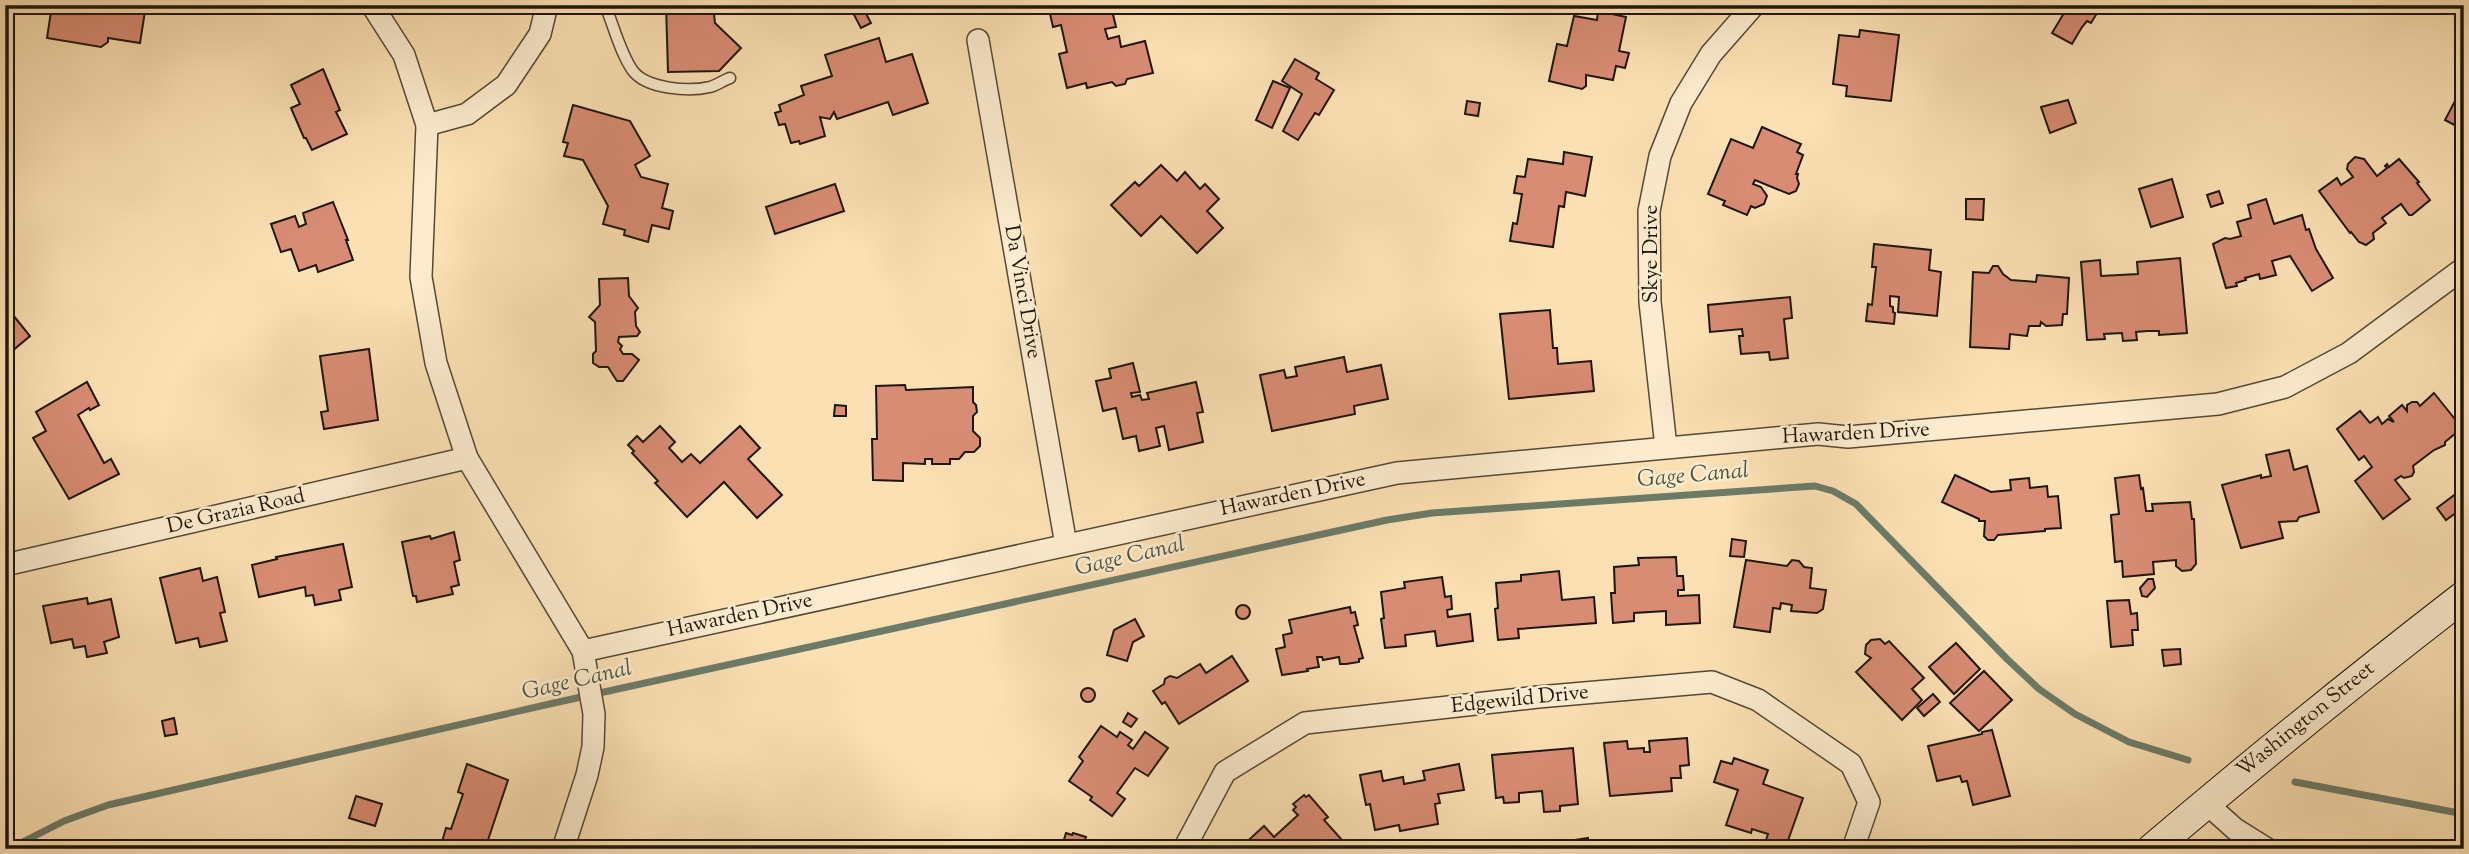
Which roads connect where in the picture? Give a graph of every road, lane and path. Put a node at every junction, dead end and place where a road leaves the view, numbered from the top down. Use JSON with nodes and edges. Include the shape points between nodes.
{"nodes":[{"id":1,"x":372,"y":5,"type":"edge"},
{"id":2,"x":547,"y":5,"type":"edge"},
{"id":3,"x":606,"y":5,"type":"edge"},
{"id":4,"x":1754,"y":5,"type":"edge"},
{"id":5,"x":978,"y":40,"type":"dead end"},
{"id":6,"x":730,"y":78,"type":"dead end"},
{"id":7,"x":427,"y":125,"type":"junction"},
{"id":8,"x":2464,"y":268,"type":"edge"},
{"id":9,"x":1666,"y":447,"type":"junction"},
{"id":10,"x":467,"y":458,"type":"junction"},
{"id":11,"x":1066,"y":545,"type":"junction"},
{"id":12,"x":5,"y":565,"type":"edge"},
{"id":13,"x":2464,"y":596,"type":"edge"},
{"id":14,"x":583,"y":651,"type":"junction"},
{"id":15,"x":2206,"y":803,"type":"junction"},
{"id":16,"x":563,"y":849,"type":"edge"},
{"id":17,"x":1184,"y":849,"type":"edge"},
{"id":18,"x":1853,"y":849,"type":"edge"},
{"id":19,"x":2152,"y":849,"type":"edge"},
{"id":20,"x":2267,"y":849,"type":"edge"}],
"edges":[{"from":1,"to":7,"type":"street","via":[[404,55]]},
{"from":2,"to":7,"type":"street","via":[[540,34],[506,85],[467,114]]},
{"from":3,"to":6,"type":"lane","via":[[639,78],[686,89],[710,87]]},
{"from":4,"to":9,"type":"street","name":"Skye Drive","via":[[1711,54],[1681,103],[1660,156],[1649,211],[1650,302]]},
{"from":5,"to":11,"type":"street","name":"Da Vinci Drive"},
{"from":7,"to":10,"type":"street","via":[[421,277],[436,363]]},
{"from":8,"to":9,"type":"street","name":"Hawarden Drive","via":[[2349,354],[2285,387],[2218,404],[1848,437],[1818,434]]},
{"from":9,"to":11,"type":"street","name":"Hawarden Drive","via":[[1397,473]]},
{"from":10,"to":12,"type":"street","name":"De Grazia Road"},
{"from":10,"to":14,"type":"street"},
{"from":11,"to":14,"type":"street","name":"Hawarden Drive"},
{"from":13,"to":15,"type":"main road","name":"Washington Street"},
{"from":14,"to":16,"type":"street","via":[[594,715],[593,747]]},
{"from":15,"to":19,"type":"main road","name":"Washington Street"},
{"from":15,"to":20,"type":"street"},
{"from":17,"to":18,"type":"street","name":"Edgewild Drive","via":[[1224,772],[1305,723],[1712,682],[1758,700],[1851,764],[1869,803]]}]}
